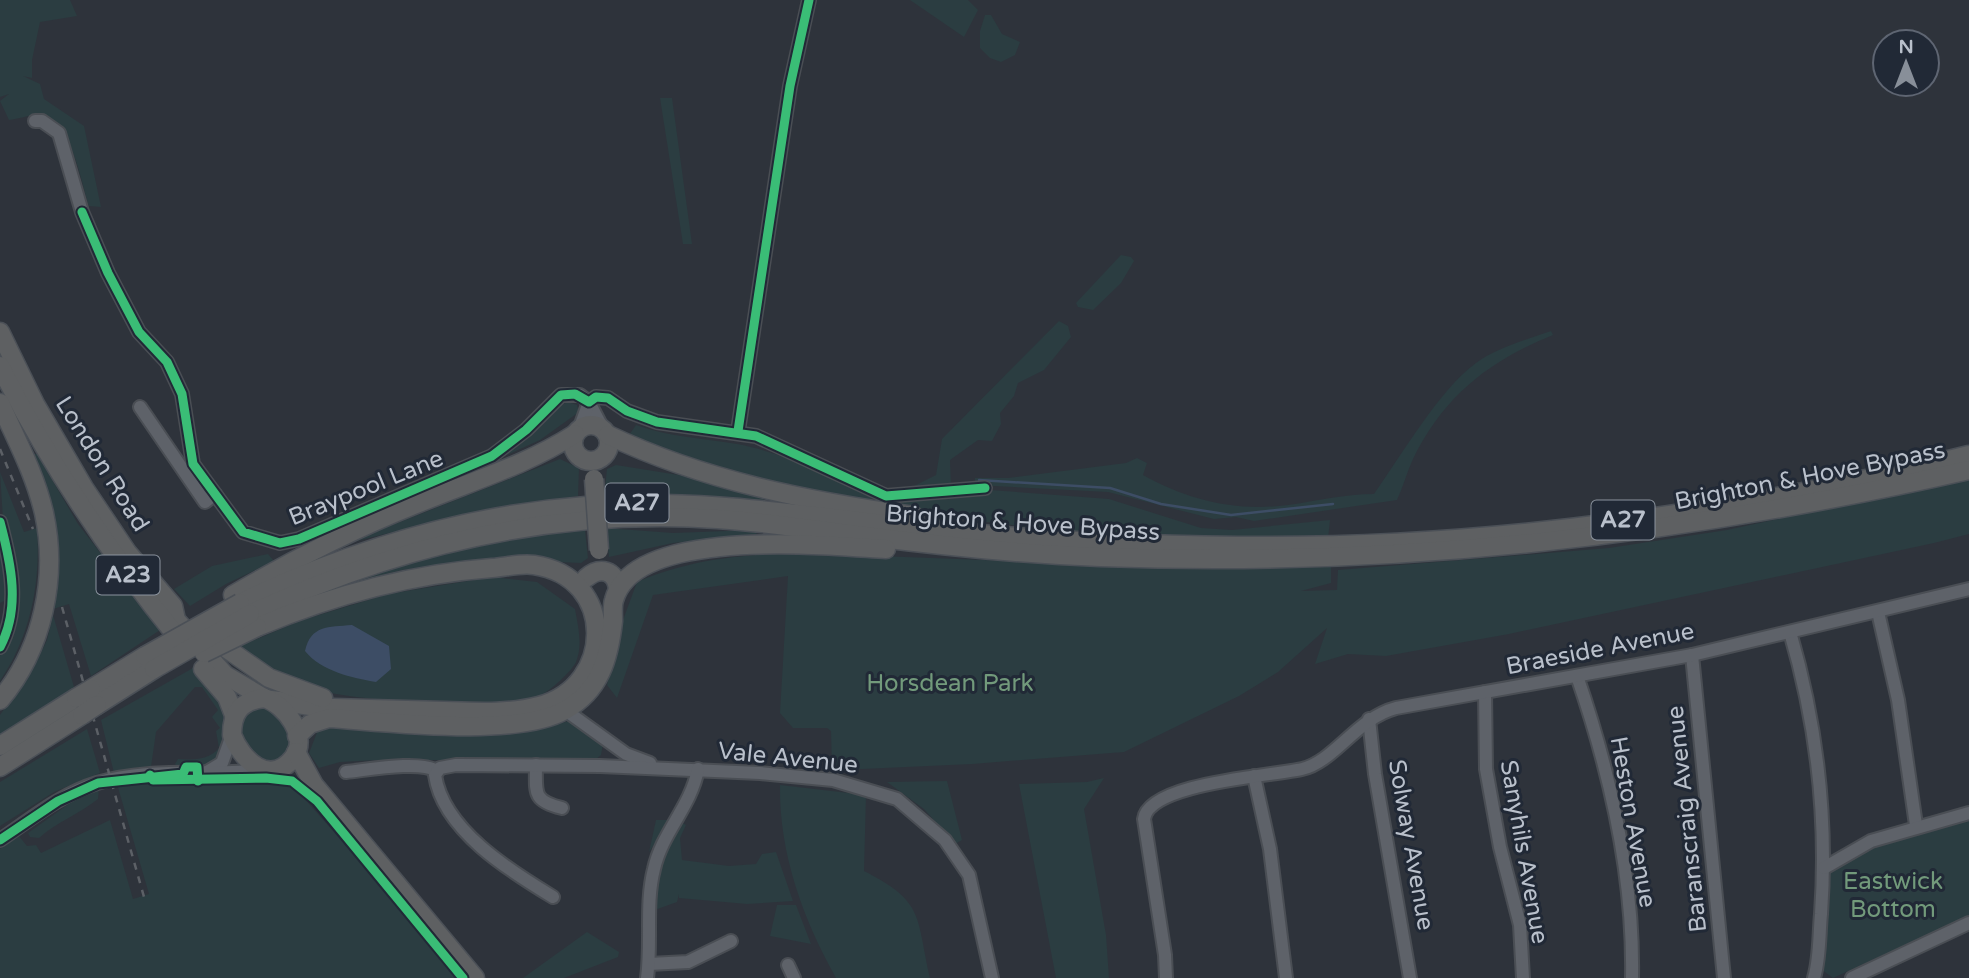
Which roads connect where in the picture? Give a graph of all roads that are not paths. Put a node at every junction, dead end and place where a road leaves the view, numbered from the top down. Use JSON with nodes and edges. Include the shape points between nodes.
{"nodes":[{"id":1,"x":809,"y":0,"type":"edge"},
{"id":2,"x":35,"y":121,"type":"dead end"},
{"id":3,"x":0,"y":332,"type":"edge"},
{"id":4,"x":0,"y":366,"type":"edge"},
{"id":5,"x":589,"y":402,"type":"junction"},
{"id":6,"x":0,"y":403,"type":"edge"},
{"id":7,"x":140,"y":407,"type":"dead end"},
{"id":8,"x":578,"y":430,"type":"junction"},
{"id":9,"x":738,"y":431,"type":"junction"},
{"id":10,"x":606,"y":432,"type":"junction"},
{"id":11,"x":1969,"y":455,"type":"edge"},
{"id":12,"x":593,"y":460,"type":"junction"},
{"id":13,"x":1969,"y":470,"type":"edge"},
{"id":14,"x":985,"y":488,"type":"dead end"},
{"id":15,"x":215,"y":494,"type":"junction"},
{"id":16,"x":0,"y":522,"type":"edge"},
{"id":17,"x":1048,"y":538,"type":"junction"},
{"id":18,"x":599,"y":550,"type":"junction"},
{"id":19,"x":1004,"y":551,"type":"junction"},
{"id":20,"x":513,"y":566,"type":"junction"},
{"id":21,"x":616,"y":588,"type":"junction"},
{"id":22,"x":1969,"y":589,"type":"edge"},
{"id":23,"x":587,"y":590,"type":"junction"},
{"id":24,"x":173,"y":606,"type":"junction"},
{"id":25,"x":245,"y":610,"type":"junction"},
{"id":26,"x":1878,"y":612,"type":"junction"},
{"id":27,"x":1790,"y":632,"type":"junction"},
{"id":28,"x":0,"y":648,"type":"edge"},
{"id":29,"x":594,"y":648,"type":"junction"},
{"id":30,"x":1692,"y":655,"type":"junction"},
{"id":31,"x":153,"y":667,"type":"junction"},
{"id":32,"x":1577,"y":676,"type":"junction"},
{"id":33,"x":1485,"y":692,"type":"junction"},
{"id":34,"x":586,"y":696,"type":"junction"},
{"id":35,"x":267,"y":699,"type":"junction"},
{"id":36,"x":0,"y":700,"type":"edge"},
{"id":37,"x":87,"y":702,"type":"junction"},
{"id":38,"x":350,"y":707,"type":"junction"},
{"id":39,"x":565,"y":710,"type":"junction"},
{"id":40,"x":234,"y":715,"type":"junction"},
{"id":41,"x":1369,"y":719,"type":"junction"},
{"id":42,"x":586,"y":722,"type":"junction"},
{"id":43,"x":232,"y":735,"type":"junction"},
{"id":44,"x":607,"y":741,"type":"junction"},
{"id":45,"x":296,"y":744,"type":"junction"},
{"id":46,"x":0,"y":746,"type":"edge"},
{"id":47,"x":536,"y":765,"type":"junction"},
{"id":48,"x":600,"y":766,"type":"junction"},
{"id":49,"x":0,"y":767,"type":"edge"},
{"id":50,"x":671,"y":768,"type":"junction"},
{"id":51,"x":698,"y":769,"type":"junction"},
{"id":52,"x":271,"y":770,"type":"junction"},
{"id":53,"x":437,"y":771,"type":"junction"},
{"id":54,"x":346,"y":772,"type":"dead end"},
{"id":55,"x":203,"y":773,"type":"junction"},
{"id":56,"x":1254,"y":776,"type":"junction"},
{"id":57,"x":314,"y":785,"type":"junction"},
{"id":58,"x":562,"y":808,"type":"dead end"},
{"id":59,"x":1969,"y":813,"type":"edge"},
{"id":60,"x":1916,"y":825,"type":"junction"},
{"id":61,"x":0,"y":839,"type":"edge"},
{"id":62,"x":1824,"y":868,"type":"junction"},
{"id":63,"x":553,"y":897,"type":"dead end"},
{"id":64,"x":1969,"y":923,"type":"edge"},
{"id":65,"x":732,"y":941,"type":"dead end"},
{"id":66,"x":649,"y":964,"type":"junction"},
{"id":67,"x":788,"y":965,"type":"dead end"},
{"id":68,"x":1818,"y":976,"type":"edge"},
{"id":69,"x":475,"y":978,"type":"edge"},
{"id":70,"x":647,"y":978,"type":"edge"},
{"id":71,"x":794,"y":978,"type":"edge"},
{"id":72,"x":992,"y":978,"type":"edge"},
{"id":73,"x":1166,"y":978,"type":"edge"},
{"id":74,"x":1286,"y":978,"type":"edge"},
{"id":75,"x":1410,"y":978,"type":"edge"},
{"id":76,"x":1523,"y":978,"type":"edge"},
{"id":77,"x":1632,"y":978,"type":"edge"},
{"id":78,"x":1724,"y":978,"type":"edge"},
{"id":79,"x":1853,"y":978,"type":"edge"}],
"edges":[{"from":1,"to":9,"type":"street","via":[[790,86]]},
{"from":2,"to":15,"type":"street","name":"Braypool Lane","via":[[59,133],[82,212],[139,332],[167,362],[182,394],[193,464]]},
{"from":3,"to":24,"type":"highway","name":"London Road","number":"A23","via":[[84,488],[127,552]]},
{"from":4,"to":40,"type":"highway","name":"London Road","number":"A23","via":[[72,496],[154,609],[227,697]]},
{"from":5,"to":8,"type":"street"},
{"from":5,"to":9,"type":"street","via":[[608,398],[657,422]]},
{"from":5,"to":10,"type":"street"},
{"from":5,"to":15,"type":"street","name":"Braypool Lane","via":[[575,394],[561,395],[492,456],[299,539],[273,542],[243,532]]},
{"from":6,"to":36,"type":"highway","via":[[33,475],[50,555],[36,638]]},
{"from":7,"to":15,"type":"street","via":[[205,502]]},
{"from":8,"to":10,"type":"highway","via":[[592,424]]},
{"from":8,"to":12,"type":"highway","via":[[574,449]]},
{"from":8,"to":25,"type":"highway","number":"A27","via":[[517,466],[319,547]]},
{"from":9,"to":14,"type":"street","via":[[778,444],[886,496]]},
{"from":10,"to":12,"type":"highway","via":[[610,446]]},
{"from":10,"to":17,"type":"highway","number":"A27","via":[[694,471],[763,489]]},
{"from":11,"to":17,"type":"highway","name":"Brighton & Hove Bypass","number":"A27","via":[[1822,488],[1558,528],[1272,546]]},
{"from":12,"to":18,"type":"highway","number":"A27","bridge":true},
{"from":13,"to":19,"type":"highway","name":"Brighton & Hove Bypass","number":"A27","via":[[1707,523],[1561,542],[1273,559]]},
{"from":16,"to":28,"type":"street","via":[[14,592],[8,633]]},
{"from":17,"to":25,"type":"highway","name":"Brighton & Hove Bypass","number":"A27","via":[[724,505],[583,506],[506,515],[414,535],[327,564]]},
{"from":18,"to":21,"type":"highway","number":"A27"},
{"from":18,"to":23,"type":"highway","number":"A27"},
{"from":19,"to":21,"type":"highway","number":"A27","via":[[721,547],[652,561]]},
{"from":19,"to":25,"type":"highway","name":"Brighton & Hove Bypass","number":"A27","via":[[715,518],[575,520],[424,547]]},
{"from":20,"to":23,"type":"highway","number":"A27","via":[[543,567]]},
{"from":20,"to":25,"type":"highway","number":"A27","via":[[434,574],[297,610]]},
{"from":20,"to":29,"type":"highway","number":"A27","via":[[542,574],[573,592],[584,608]]},
{"from":21,"to":23,"type":"highway","via":[[605,604]]},
{"from":21,"to":23,"type":"highway","via":[[599,570]]},
{"from":21,"to":34,"type":"highway","via":[[609,651]]},
{"from":22,"to":26,"type":"street","name":"Braeside Avenue"},
{"from":23,"to":29,"type":"highway","via":[[597,623]]},
{"from":24,"to":35,"type":"highway","name":"London Road","number":"A23","via":[[176,620],[225,675]]},
{"from":24,"to":38,"type":"highway","via":[[269,678]]},
{"from":25,"to":31,"type":"highway","name":"Brighton & Hove Bypass","number":"A27","bridge":true},
{"from":25,"to":31,"type":"highway","number":"A27","bridge":true,"via":[[185,624]]},
{"from":26,"to":27,"type":"street","name":"Braeside Avenue"},
{"from":26,"to":60,"type":"street","via":[[1898,700]]},
{"from":27,"to":30,"type":"street","name":"Braeside Avenue"},
{"from":27,"to":62,"type":"street","via":[[1817,756]]},
{"from":29,"to":38,"type":"highway","via":[[575,686],[540,706],[466,712]]},
{"from":30,"to":32,"type":"street","name":"Braeside Avenue"},
{"from":30,"to":78,"type":"street","name":"Baranscraig Avenue"},
{"from":31,"to":37,"type":"highway","name":"Brighton & Hove Bypass","number":"A27"},
{"from":31,"to":37,"type":"highway","name":"Brighton & Hove Bypass","number":"A27","via":[[117,693]]},
{"from":32,"to":33,"type":"street","name":"Braeside Avenue"},
{"from":32,"to":77,"type":"street","name":"Heston Avenue","via":[[1602,755],[1619,838]]},
{"from":33,"to":41,"type":"street","name":"Braeside Avenue","via":[[1396,708]]},
{"from":33,"to":76,"type":"street","name":"Sanyhils Avenue","via":[[1486,769],[1520,925]]},
{"from":34,"to":39,"type":"highway"},
{"from":34,"to":42,"type":"street"},
{"from":35,"to":38,"type":"highway"},
{"from":35,"to":40,"type":"highway","via":[[247,702]]},
{"from":35,"to":45,"type":"highway","via":[[286,712]]},
{"from":37,"to":46,"type":"highway","name":"Brighton & Hove Bypass","number":"A27"},
{"from":37,"to":49,"type":"highway","name":"Brighton & Hove Bypass","number":"A27"},
{"from":39,"to":42,"type":"street","name":"Vale Avenue"},
{"from":39,"to":45,"type":"highway","via":[[527,722],[477,725],[329,718],[310,724]]},
{"from":40,"to":43,"type":"highway"},
{"from":41,"to":56,"type":"street","name":"Braeside Avenue","via":[[1312,766]]},
{"from":41,"to":75,"type":"street","name":"Solway Avenue"},
{"from":42,"to":44,"type":"street","name":"Vale Avenue"},
{"from":43,"to":52,"type":"highway","via":[[242,756]]},
{"from":43,"to":55,"type":"street","via":[[222,763]]},
{"from":44,"to":48,"type":"street"},
{"from":44,"to":50,"type":"street","name":"Vale Avenue","via":[[626,754]]},
{"from":45,"to":52,"type":"highway","via":[[292,759]]},
{"from":45,"to":57,"type":"highway"},
{"from":47,"to":48,"type":"street","name":"Vale Avenue"},
{"from":47,"to":53,"type":"street","name":"Vale Avenue","via":[[456,765]]},
{"from":47,"to":58,"type":"street","via":[[536,794]]},
{"from":48,"to":50,"type":"street","name":"Vale Avenue"},
{"from":50,"to":51,"type":"street","name":"Vale Avenue"},
{"from":51,"to":66,"type":"street","via":[[694,789],[663,841],[653,869]]},
{"from":51,"to":72,"type":"street","name":"Vale Avenue","via":[[833,780],[897,799],[945,840],[969,875]]},
{"from":52,"to":55,"type":"street"},
{"from":52,"to":57,"type":"highway","via":[[299,775]]},
{"from":53,"to":54,"type":"street","via":[[419,766]]},
{"from":53,"to":63,"type":"street","via":[[438,789],[457,821],[503,866]]},
{"from":55,"to":61,"type":"street","via":[[98,783],[58,801]]},
{"from":56,"to":73,"type":"street","name":"Braeside Avenue","via":[[1177,793],[1153,803],[1144,813]]},
{"from":56,"to":74,"type":"street","via":[[1270,849]]},
{"from":57,"to":69,"type":"highway"},
{"from":59,"to":60,"type":"street"},
{"from":60,"to":62,"type":"street","via":[[1871,841]]},
{"from":62,"to":68,"type":"street"},
{"from":64,"to":79,"type":"street"},
{"from":65,"to":66,"type":"street","via":[[722,953],[688,962]]},
{"from":66,"to":70,"type":"street"},
{"from":67,"to":71,"type":"street"}]}
